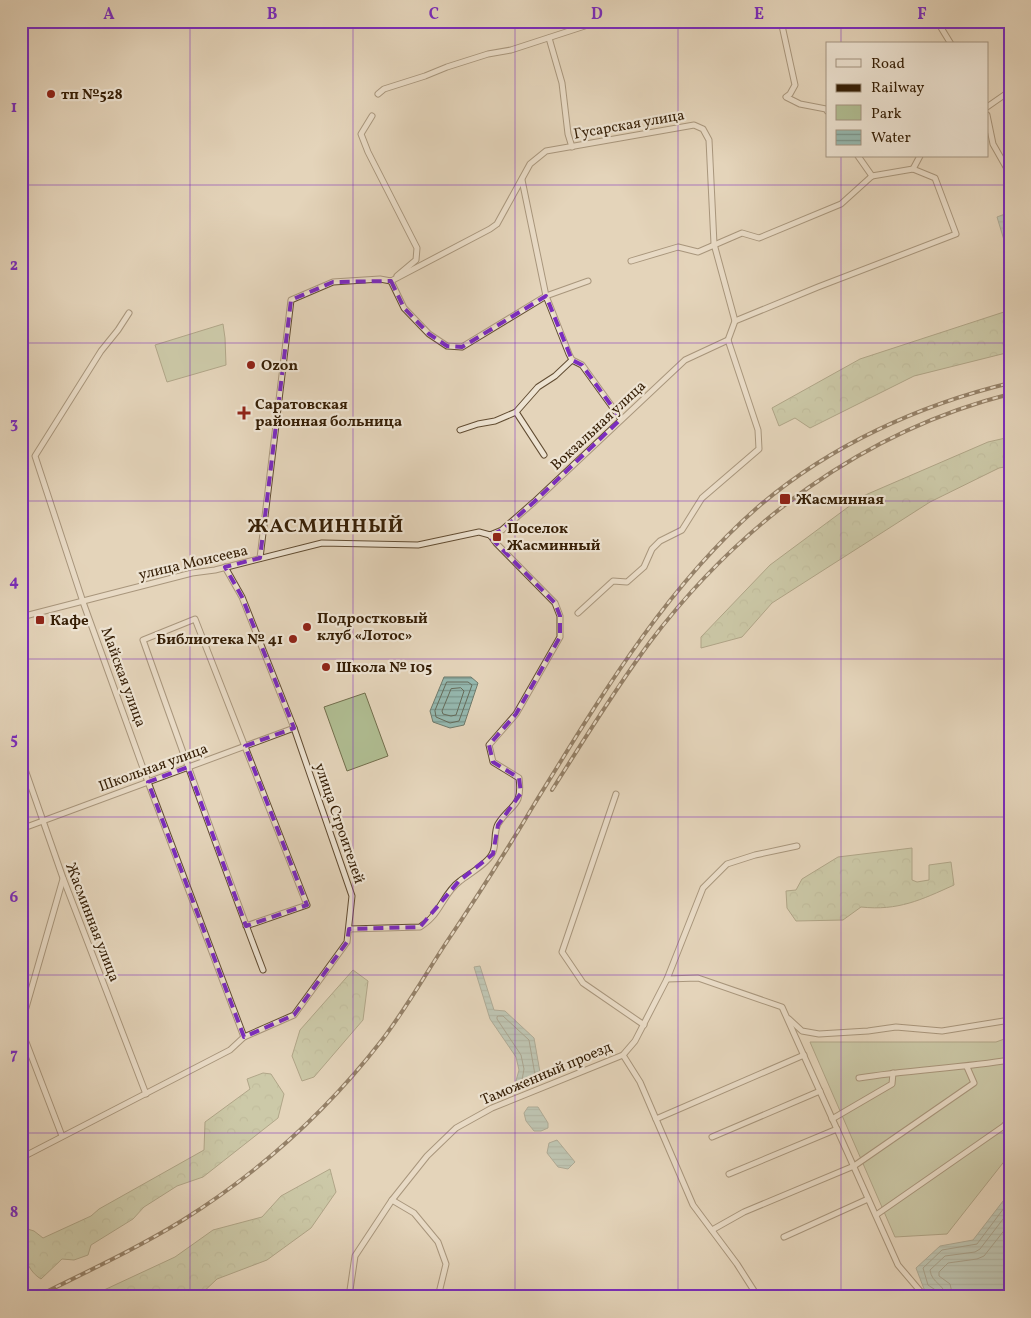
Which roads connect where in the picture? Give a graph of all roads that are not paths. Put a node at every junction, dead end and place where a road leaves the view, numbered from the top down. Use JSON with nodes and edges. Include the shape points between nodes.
{"nodes":[{"id":1,"x":600,"y":21,"type":"edge"},
{"id":2,"x":781,"y":21,"type":"edge"},
{"id":3,"x":937,"y":21,"type":"edge"},
{"id":4,"x":549,"y":38,"type":"junction"},
{"id":5,"x":950,"y":42,"type":"edge"},
{"id":6,"x":1010,"y":91,"type":"edge"},
{"id":7,"x":378,"y":94,"type":"dead end"},
{"id":8,"x":988,"y":106,"type":"edge"},
{"id":9,"x":826,"y":109,"type":"edge"},
{"id":10,"x":372,"y":116,"type":"dead end"},
{"id":11,"x":988,"y":120,"type":"edge"},
{"id":12,"x":572,"y":147,"type":"junction"},
{"id":13,"x":859,"y":158,"type":"edge"},
{"id":14,"x":919,"y":158,"type":"edge"},
{"id":15,"x":914,"y":169,"type":"junction"},
{"id":16,"x":1010,"y":174,"type":"edge"},
{"id":17,"x":872,"y":176,"type":"junction"},
{"id":18,"x":522,"y":180,"type":"junction"},
{"id":19,"x":714,"y":244,"type":"junction"},
{"id":20,"x":632,"y":261,"type":"dead end"},
{"id":21,"x":588,"y":280,"type":"dead end"},
{"id":22,"x":391,"y":282,"type":"junction"},
{"id":23,"x":546,"y":296,"type":"junction"},
{"id":24,"x":129,"y":314,"type":"dead end"},
{"id":25,"x":735,"y":321,"type":"junction"},
{"id":26,"x":728,"y":340,"type":"junction"},
{"id":27,"x":572,"y":360,"type":"junction"},
{"id":28,"x":516,"y":412,"type":"junction"},
{"id":29,"x":621,"y":419,"type":"junction"},
{"id":30,"x":460,"y":430,"type":"dead end"},
{"id":31,"x":544,"y":455,"type":"dead end"},
{"id":32,"x":490,"y":535,"type":"junction"},
{"id":33,"x":260,"y":558,"type":"junction"},
{"id":34,"x":225,"y":567,"type":"junction"},
{"id":35,"x":83,"y":602,"type":"junction"},
{"id":36,"x":578,"y":613,"type":"dead end"},
{"id":37,"x":21,"y":617,"type":"edge"},
{"id":38,"x":294,"y":728,"type":"junction"},
{"id":39,"x":245,"y":746,"type":"junction"},
{"id":40,"x":21,"y":758,"type":"edge"},
{"id":41,"x":188,"y":767,"type":"junction"},
{"id":42,"x":148,"y":782,"type":"junction"},
{"id":43,"x":616,"y":794,"type":"dead end"},
{"id":44,"x":43,"y":821,"type":"junction"},
{"id":45,"x":21,"y":829,"type":"edge"},
{"id":46,"x":797,"y":846,"type":"dead end"},
{"id":47,"x":63,"y":878,"type":"junction"},
{"id":48,"x":246,"y":926,"type":"junction"},
{"id":49,"x":349,"y":929,"type":"junction"},
{"id":50,"x":263,"y":970,"type":"dead end"},
{"id":51,"x":667,"y":979,"type":"junction"},
{"id":52,"x":787,"y":1018,"type":"junction"},
{"id":53,"x":1010,"y":1020,"type":"edge"},
{"id":54,"x":644,"y":1025,"type":"junction"},
{"id":55,"x":21,"y":1027,"type":"edge"},
{"id":56,"x":244,"y":1036,"type":"junction"},
{"id":57,"x":623,"y":1055,"type":"junction"},
{"id":58,"x":804,"y":1055,"type":"junction"},
{"id":59,"x":1010,"y":1060,"type":"edge"},
{"id":60,"x":967,"y":1067,"type":"junction"},
{"id":61,"x":893,"y":1073,"type":"junction"},
{"id":62,"x":859,"y":1078,"type":"dead end"},
{"id":63,"x":820,"y":1091,"type":"junction"},
{"id":64,"x":146,"y":1094,"type":"junction"},
{"id":65,"x":832,"y":1118,"type":"junction"},
{"id":66,"x":656,"y":1119,"type":"junction"},
{"id":67,"x":1010,"y":1119,"type":"edge"},
{"id":68,"x":837,"y":1129,"type":"junction"},
{"id":69,"x":62,"y":1136,"type":"junction"},
{"id":70,"x":712,"y":1137,"type":"dead end"},
{"id":71,"x":21,"y":1158,"type":"edge"},
{"id":72,"x":854,"y":1166,"type":"junction"},
{"id":73,"x":729,"y":1174,"type":"dead end"},
{"id":74,"x":868,"y":1199,"type":"junction"},
{"id":75,"x":392,"y":1200,"type":"junction"},
{"id":76,"x":876,"y":1215,"type":"junction"},
{"id":77,"x":712,"y":1230,"type":"junction"},
{"id":78,"x":784,"y":1237,"type":"dead end"},
{"id":79,"x":349,"y":1297,"type":"edge"},
{"id":80,"x":438,"y":1297,"type":"edge"},
{"id":81,"x":758,"y":1297,"type":"edge"},
{"id":82,"x":928,"y":1297,"type":"edge"}],
"edges":[{"from":1,"to":4,"type":"street"},
{"from":2,"to":9,"type":"street","via":[[795,85],[786,97],[800,104]]},
{"from":3,"to":5,"type":"street"},
{"from":4,"to":7,"type":"street","via":[[447,66]]},
{"from":4,"to":12,"type":"street","via":[[562,83]]},
{"from":6,"to":8,"type":"street"},
{"from":10,"to":22,"type":"street","via":[[361,134],[417,248],[416,260]]},
{"from":11,"to":16,"type":"street","via":[[993,144]]},
{"from":12,"to":18,"type":"street","name":"Гусарская улица","via":[[546,151],[530,164]]},
{"from":12,"to":19,"type":"street","name":"Гусарская улица","via":[[686,125],[703,129],[709,140]]},
{"from":13,"to":17,"type":"street"},
{"from":14,"to":15,"type":"street"},
{"from":15,"to":17,"type":"street"},
{"from":15,"to":25,"type":"street","via":[[935,178],[956,234]]},
{"from":17,"to":19,"type":"street","via":[[841,204],[759,238],[742,233]]},
{"from":18,"to":22,"type":"street","via":[[497,224]]},
{"from":18,"to":23,"type":"street"},
{"from":19,"to":20,"type":"street","via":[[698,252],[678,247]]},
{"from":19,"to":25,"type":"street"},
{"from":21,"to":23,"type":"street"},
{"from":22,"to":23,"type":"street","via":[[404,308],[429,334],[447,346],[462,347]]},
{"from":22,"to":33,"type":"street","via":[[380,278],[333,282],[291,300]]},
{"from":23,"to":27,"type":"street"},
{"from":24,"to":35,"type":"street","name":"Майская улица","via":[[101,350],[35,456]]},
{"from":25,"to":26,"type":"street"},
{"from":26,"to":29,"type":"street","name":"Вокзальная улица","via":[[685,360]]},
{"from":26,"to":36,"type":"street","via":[[758,430],[759,449],[702,498],[682,530],[652,549],[644,568],[627,582],[613,581]]},
{"from":27,"to":28,"type":"street","via":[[538,387]]},
{"from":27,"to":29,"type":"street","via":[[582,365]]},
{"from":28,"to":30,"type":"street"},
{"from":28,"to":31,"type":"street"},
{"from":29,"to":32,"type":"street","name":"Вокзальная улица","via":[[534,502],[502,530]]},
{"from":32,"to":33,"type":"street","name":"улица Моисеева","via":[[479,532],[418,544],[322,543]]},
{"from":32,"to":49,"type":"street","via":[[556,603],[560,616],[560,637],[516,714],[489,745],[493,762],[519,778],[521,793],[498,825],[493,854],[459,881],[420,928]]},
{"from":33,"to":34,"type":"street","name":"улица Моисеева"},
{"from":34,"to":35,"type":"street","name":"улица Моисеева"},
{"from":34,"to":38,"type":"street","name":"улица Строителей","via":[[242,596]]},
{"from":35,"to":37,"type":"street","name":"улица Моисеева"},
{"from":35,"to":42,"type":"street","name":"Майская улица"},
{"from":38,"to":39,"type":"street","name":"Школьная улица"},
{"from":38,"to":49,"type":"street","name":"улица Строителей","via":[[352,896]]},
{"from":39,"to":41,"type":"street","name":"Школьная улица"},
{"from":39,"to":41,"type":"street","via":[[195,619],[143,640]]},
{"from":39,"to":48,"type":"street","via":[[307,905]]},
{"from":40,"to":44,"type":"street","name":"Жасминная улица"},
{"from":41,"to":42,"type":"street","name":"Школьная улица"},
{"from":41,"to":48,"type":"street"},
{"from":42,"to":44,"type":"street","name":"Школьная улица"},
{"from":42,"to":56,"type":"street","name":"Майская улица"},
{"from":43,"to":54,"type":"street","via":[[562,952],[583,983]]},
{"from":44,"to":45,"type":"street","name":"Школьная улица"},
{"from":44,"to":47,"type":"street","name":"Жасминная улица"},
{"from":46,"to":51,"type":"street","name":"Таможенный проезд","via":[[727,864],[703,888]]},
{"from":47,"to":55,"type":"street"},
{"from":47,"to":64,"type":"street","name":"Жасминная улица"},
{"from":48,"to":50,"type":"street"},
{"from":49,"to":56,"type":"street","name":"улица Строителей","via":[[347,942],[294,1015]]},
{"from":51,"to":52,"type":"street","via":[[698,978],[782,1007]]},
{"from":51,"to":54,"type":"street","name":"Таможенный проезд"},
{"from":52,"to":53,"type":"street","via":[[802,1031],[819,1034],[896,1027],[942,1030]]},
{"from":52,"to":58,"type":"street"},
{"from":54,"to":57,"type":"street","name":"Таможенный проезд"},
{"from":55,"to":69,"type":"street"},
{"from":56,"to":64,"type":"street","name":"улица Строителей","via":[[230,1050]]},
{"from":57,"to":66,"type":"street","via":[[640,1082]]},
{"from":57,"to":75,"type":"street","name":"Таможенный проезд","via":[[492,1108],[456,1128],[427,1156]]},
{"from":58,"to":63,"type":"street"},
{"from":58,"to":66,"type":"street"},
{"from":59,"to":60,"type":"street"},
{"from":60,"to":61,"type":"street"},
{"from":60,"to":72,"type":"street","via":[[974,1083]]},
{"from":61,"to":62,"type":"street"},
{"from":61,"to":65,"type":"street","via":[[892,1084]]},
{"from":63,"to":65,"type":"street"},
{"from":63,"to":70,"type":"street"},
{"from":64,"to":69,"type":"street","name":"улица Строителей"},
{"from":65,"to":68,"type":"street"},
{"from":66,"to":77,"type":"street","via":[[693,1205]]},
{"from":67,"to":76,"type":"street"},
{"from":68,"to":72,"type":"street"},
{"from":68,"to":73,"type":"street"},
{"from":69,"to":71,"type":"street","name":"улица Строителей"},
{"from":72,"to":74,"type":"street"},
{"from":72,"to":77,"type":"street","via":[[744,1212]]},
{"from":74,"to":76,"type":"street"},
{"from":74,"to":78,"type":"street"},
{"from":75,"to":79,"type":"street","name":"Таможенный проезд","via":[[355,1256]]},
{"from":75,"to":80,"type":"street","via":[[414,1213],[438,1242],[446,1264]]},
{"from":76,"to":82,"type":"street","via":[[898,1265]]},
{"from":77,"to":81,"type":"street"}]}
